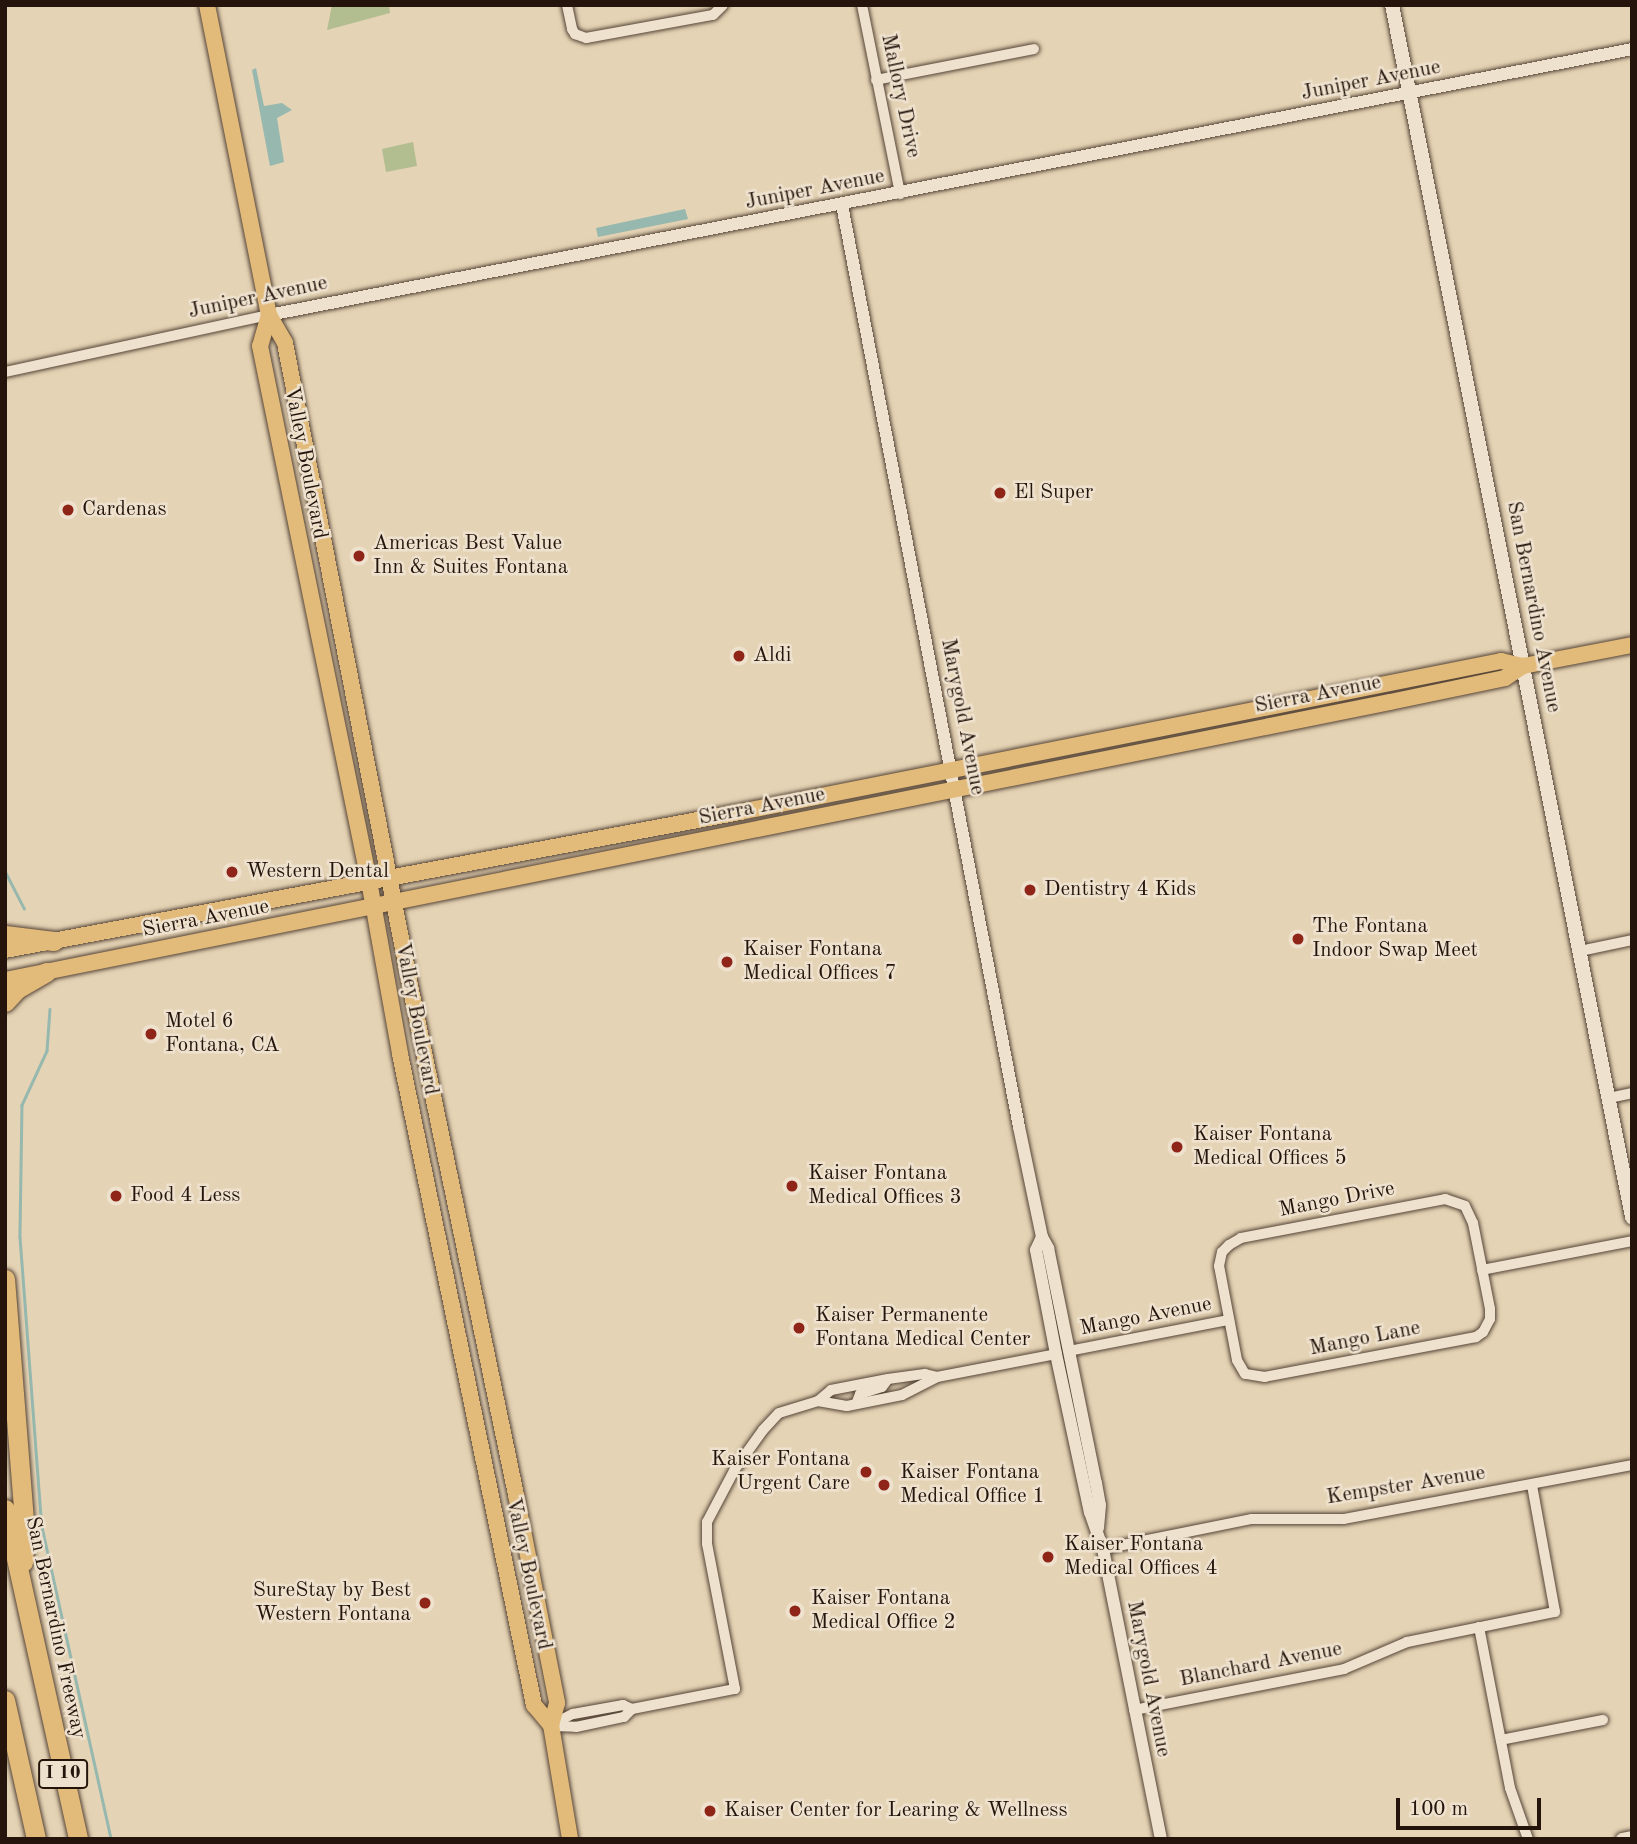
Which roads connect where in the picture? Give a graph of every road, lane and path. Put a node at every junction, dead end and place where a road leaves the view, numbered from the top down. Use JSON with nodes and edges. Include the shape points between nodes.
{"nodes":[{"id":1,"x":207,"y":5,"type":"edge"},
{"id":2,"x":567,"y":5,"type":"edge"},
{"id":3,"x":723,"y":5,"type":"edge"},
{"id":4,"x":862,"y":5,"type":"edge"},
{"id":5,"x":1392,"y":5,"type":"edge"},
{"id":6,"x":1034,"y":49,"type":"dead end"},
{"id":7,"x":1632,"y":49,"type":"edge"},
{"id":8,"x":876,"y":80,"type":"junction"},
{"id":9,"x":1410,"y":93,"type":"junction"},
{"id":10,"x":900,"y":194,"type":"junction"},
{"id":11,"x":842,"y":205,"type":"junction"},
{"id":12,"x":268,"y":315,"type":"junction"},
{"id":13,"x":5,"y":372,"type":"edge"},
{"id":14,"x":1632,"y":645,"type":"edge"},
{"id":15,"x":1523,"y":666,"type":"junction"},
{"id":16,"x":1303,"y":700,"type":"junction"},
{"id":17,"x":1206,"y":740,"type":"junction"},
{"id":18,"x":953,"y":770,"type":"junction"},
{"id":19,"x":956,"y":790,"type":"junction"},
{"id":20,"x":389,"y":878,"type":"junction"},
{"id":21,"x":369,"y":881,"type":"junction"},
{"id":22,"x":393,"y":901,"type":"junction"},
{"id":23,"x":373,"y":906,"type":"junction"},
{"id":24,"x":5,"y":935,"type":"edge"},
{"id":25,"x":1632,"y":940,"type":"edge"},
{"id":26,"x":54,"y":941,"type":"junction"},
{"id":27,"x":5,"y":950,"type":"edge"},
{"id":28,"x":1580,"y":951,"type":"junction"},
{"id":29,"x":47,"y":972,"type":"junction"},
{"id":30,"x":5,"y":980,"type":"edge"},
{"id":31,"x":5,"y":1002,"type":"edge"},
{"id":32,"x":1632,"y":1093,"type":"edge"},
{"id":33,"x":1609,"y":1098,"type":"junction"},
{"id":34,"x":1632,"y":1217,"type":"edge"},
{"id":35,"x":1042,"y":1237,"type":"junction"},
{"id":36,"x":1632,"y":1241,"type":"edge"},
{"id":37,"x":1482,"y":1270,"type":"junction"},
{"id":38,"x":5,"y":1279,"type":"edge"},
{"id":39,"x":1229,"y":1320,"type":"junction"},
{"id":40,"x":1069,"y":1351,"type":"junction"},
{"id":41,"x":1056,"y":1353,"type":"junction"},
{"id":42,"x":937,"y":1377,"type":"junction"},
{"id":43,"x":888,"y":1379,"type":"junction"},
{"id":44,"x":468,"y":1385,"type":"junction"},
{"id":45,"x":818,"y":1401,"type":"junction"},
{"id":46,"x":856,"y":1404,"type":"junction"},
{"id":47,"x":508,"y":1456,"type":"junction"},
{"id":48,"x":1632,"y":1465,"type":"edge"},
{"id":49,"x":1096,"y":1483,"type":"junction"},
{"id":50,"x":1532,"y":1485,"type":"junction"},
{"id":51,"x":5,"y":1510,"type":"edge"},
{"id":52,"x":1098,"y":1528,"type":"junction"},
{"id":53,"x":1103,"y":1549,"type":"junction"},
{"id":54,"x":21,"y":1587,"type":"junction"},
{"id":55,"x":1479,"y":1627,"type":"junction"},
{"id":56,"x":5,"y":1700,"type":"edge"},
{"id":57,"x":1134,"y":1710,"type":"junction"},
{"id":58,"x":1603,"y":1720,"type":"dead end"},
{"id":59,"x":551,"y":1726,"type":"junction"},
{"id":60,"x":5,"y":1731,"type":"edge"},
{"id":61,"x":1501,"y":1740,"type":"junction"},
{"id":62,"x":31,"y":1814,"type":"junction"},
{"id":63,"x":1632,"y":1837,"type":"edge"},
{"id":64,"x":36,"y":1839,"type":"edge"},
{"id":65,"x":78,"y":1839,"type":"edge"},
{"id":66,"x":570,"y":1839,"type":"edge"},
{"id":67,"x":1161,"y":1839,"type":"edge"},
{"id":68,"x":1528,"y":1839,"type":"edge"},
{"id":69,"x":1622,"y":1839,"type":"edge"}],
"edges":[{"from":1,"to":12,"type":"main road","name":"Valley Boulevard"},
{"from":2,"to":3,"type":"street","via":[[572,29],[579,37],[594,38],[713,15]]},
{"from":4,"to":8,"type":"street","name":"Mallory Drive"},
{"from":5,"to":9,"type":"main road","name":"San Bernardino Avenue"},
{"from":6,"to":8,"type":"street"},
{"from":7,"to":9,"type":"street","name":"Juniper Avenue"},
{"from":8,"to":10,"type":"street","name":"Mallory Drive"},
{"from":9,"to":10,"type":"street","name":"Juniper Avenue"},
{"from":9,"to":15,"type":"main road","name":"San Bernardino Avenue"},
{"from":10,"to":11,"type":"street","name":"Juniper Avenue"},
{"from":11,"to":12,"type":"street","name":"Juniper Avenue"},
{"from":11,"to":18,"type":"street","name":"Marygold Avenue"},
{"from":12,"to":13,"type":"street","name":"Juniper Avenue"},
{"from":12,"to":20,"type":"main road","name":"Valley Boulevard","via":[[285,343]]},
{"from":12,"to":21,"type":"main road","name":"Valley Boulevard","via":[[260,346]]},
{"from":14,"to":15,"type":"main road","name":"Sierra Avenue"},
{"from":15,"to":16,"type":"main road","name":"Sierra Avenue","via":[[1501,661]]},
{"from":15,"to":17,"type":"main road","name":"Sierra Avenue","via":[[1505,678]]},
{"from":15,"to":28,"type":"main road","name":"San Bernardino Avenue"},
{"from":16,"to":17,"type":"main road","via":[[1278,714],[1207,729]]},
{"from":16,"to":18,"type":"main road","name":"Sierra Avenue"},
{"from":17,"to":19,"type":"main road","name":"Sierra Avenue"},
{"from":18,"to":19,"type":"street","name":"Marygold Avenue"},
{"from":18,"to":20,"type":"main road","name":"Sierra Avenue"},
{"from":19,"to":22,"type":"main road","name":"Sierra Avenue"},
{"from":19,"to":35,"type":"street","name":"Marygold Avenue"},
{"from":20,"to":21,"type":"main road","name":"Sierra Avenue"},
{"from":20,"to":22,"type":"main road","name":"Valley Boulevard"},
{"from":21,"to":23,"type":"main road","name":"Valley Boulevard"},
{"from":21,"to":26,"type":"main road","name":"Sierra Avenue"},
{"from":22,"to":23,"type":"main road","name":"Sierra Avenue"},
{"from":22,"to":47,"type":"main road","name":"Valley Boulevard"},
{"from":23,"to":29,"type":"main road","name":"Sierra Avenue"},
{"from":23,"to":44,"type":"main road","name":"Valley Boulevard"},
{"from":24,"to":26,"type":"highway"},
{"from":25,"to":28,"type":"street"},
{"from":26,"to":27,"type":"main road","name":"Sierra Avenue"},
{"from":28,"to":33,"type":"main road","name":"San Bernardino Avenue"},
{"from":29,"to":30,"type":"main road","name":"Sierra Avenue"},
{"from":29,"to":31,"type":"highway","via":[[17,989]]},
{"from":32,"to":33,"type":"street"},
{"from":33,"to":34,"type":"main road","name":"San Bernardino Avenue"},
{"from":35,"to":40,"type":"street","name":"Marygold Avenue"},
{"from":35,"to":41,"type":"street","via":[[1058,1321]]},
{"from":36,"to":37,"type":"street"},
{"from":37,"to":39,"type":"street","name":"Mango Lane","via":[[1490,1314],[1486,1328],[1476,1337],[1259,1378],[1241,1368]]},
{"from":37,"to":39,"type":"street","name":"Mango Drive","via":[[1469,1213],[1461,1203],[1450,1200],[1289,1228],[1241,1238],[1222,1252],[1219,1266]]},
{"from":38,"to":54,"type":"highway","via":[[25,1535]]},
{"from":39,"to":40,"type":"street","name":"Mango Avenue"},
{"from":40,"to":49,"type":"street","name":"Marygold Avenue"},
{"from":41,"to":42,"type":"street"},
{"from":41,"to":49,"type":"street","via":[[1069,1377],[1086,1463]]},
{"from":41,"to":52,"type":"street","name":"Marygold Avenue","via":[[1090,1512]]},
{"from":42,"to":43,"type":"street"},
{"from":42,"to":46,"type":"street","via":[[902,1395]]},
{"from":43,"to":45,"type":"street","via":[[831,1390]]},
{"from":43,"to":46,"type":"street","via":[[882,1387],[860,1394]]},
{"from":44,"to":47,"type":"main road","via":[[480,1397],[484,1414]]},
{"from":44,"to":59,"type":"main road","name":"Valley Boulevard","via":[[534,1705]]},
{"from":45,"to":46,"type":"street"},
{"from":45,"to":59,"type":"street","via":[[789,1408],[771,1421],[735,1469],[707,1522],[707,1545],[736,1689],[632,1709],[624,1717],[576,1727]]},
{"from":47,"to":59,"type":"main road","name":"Valley Boulevard","via":[[557,1703]]},
{"from":48,"to":50,"type":"street","name":"Kempster Avenue"},
{"from":49,"to":52,"type":"street","name":"Marygold Avenue"},
{"from":50,"to":53,"type":"street","name":"Kempster Avenue","via":[[1344,1519],[1252,1519]]},
{"from":50,"to":55,"type":"street","name":"Blanchard Avenue","via":[[1555,1612]]},
{"from":51,"to":54,"type":"highway","name":"San Bernardino Freeway","number":"I 10"},
{"from":52,"to":53,"type":"street","name":"Marygold Avenue"},
{"from":53,"to":57,"type":"street","name":"Marygold Avenue"},
{"from":54,"to":65,"type":"highway","name":"San Bernardino Freeway","number":"I 10"},
{"from":55,"to":57,"type":"street","name":"Blanchard Avenue","via":[[1399,1645],[1344,1670]]},
{"from":55,"to":61,"type":"street"},
{"from":56,"to":62,"type":"highway","number":"I 10"},
{"from":57,"to":67,"type":"street","name":"Marygold Avenue"},
{"from":58,"to":61,"type":"street"},
{"from":59,"to":66,"type":"main road","name":"Valley Boulevard"},
{"from":60,"to":62,"type":"highway"},
{"from":61,"to":68,"type":"street","via":[[1510,1788]]},
{"from":62,"to":64,"type":"highway","number":"I 10"},
{"from":63,"to":69,"type":"street"}]}
